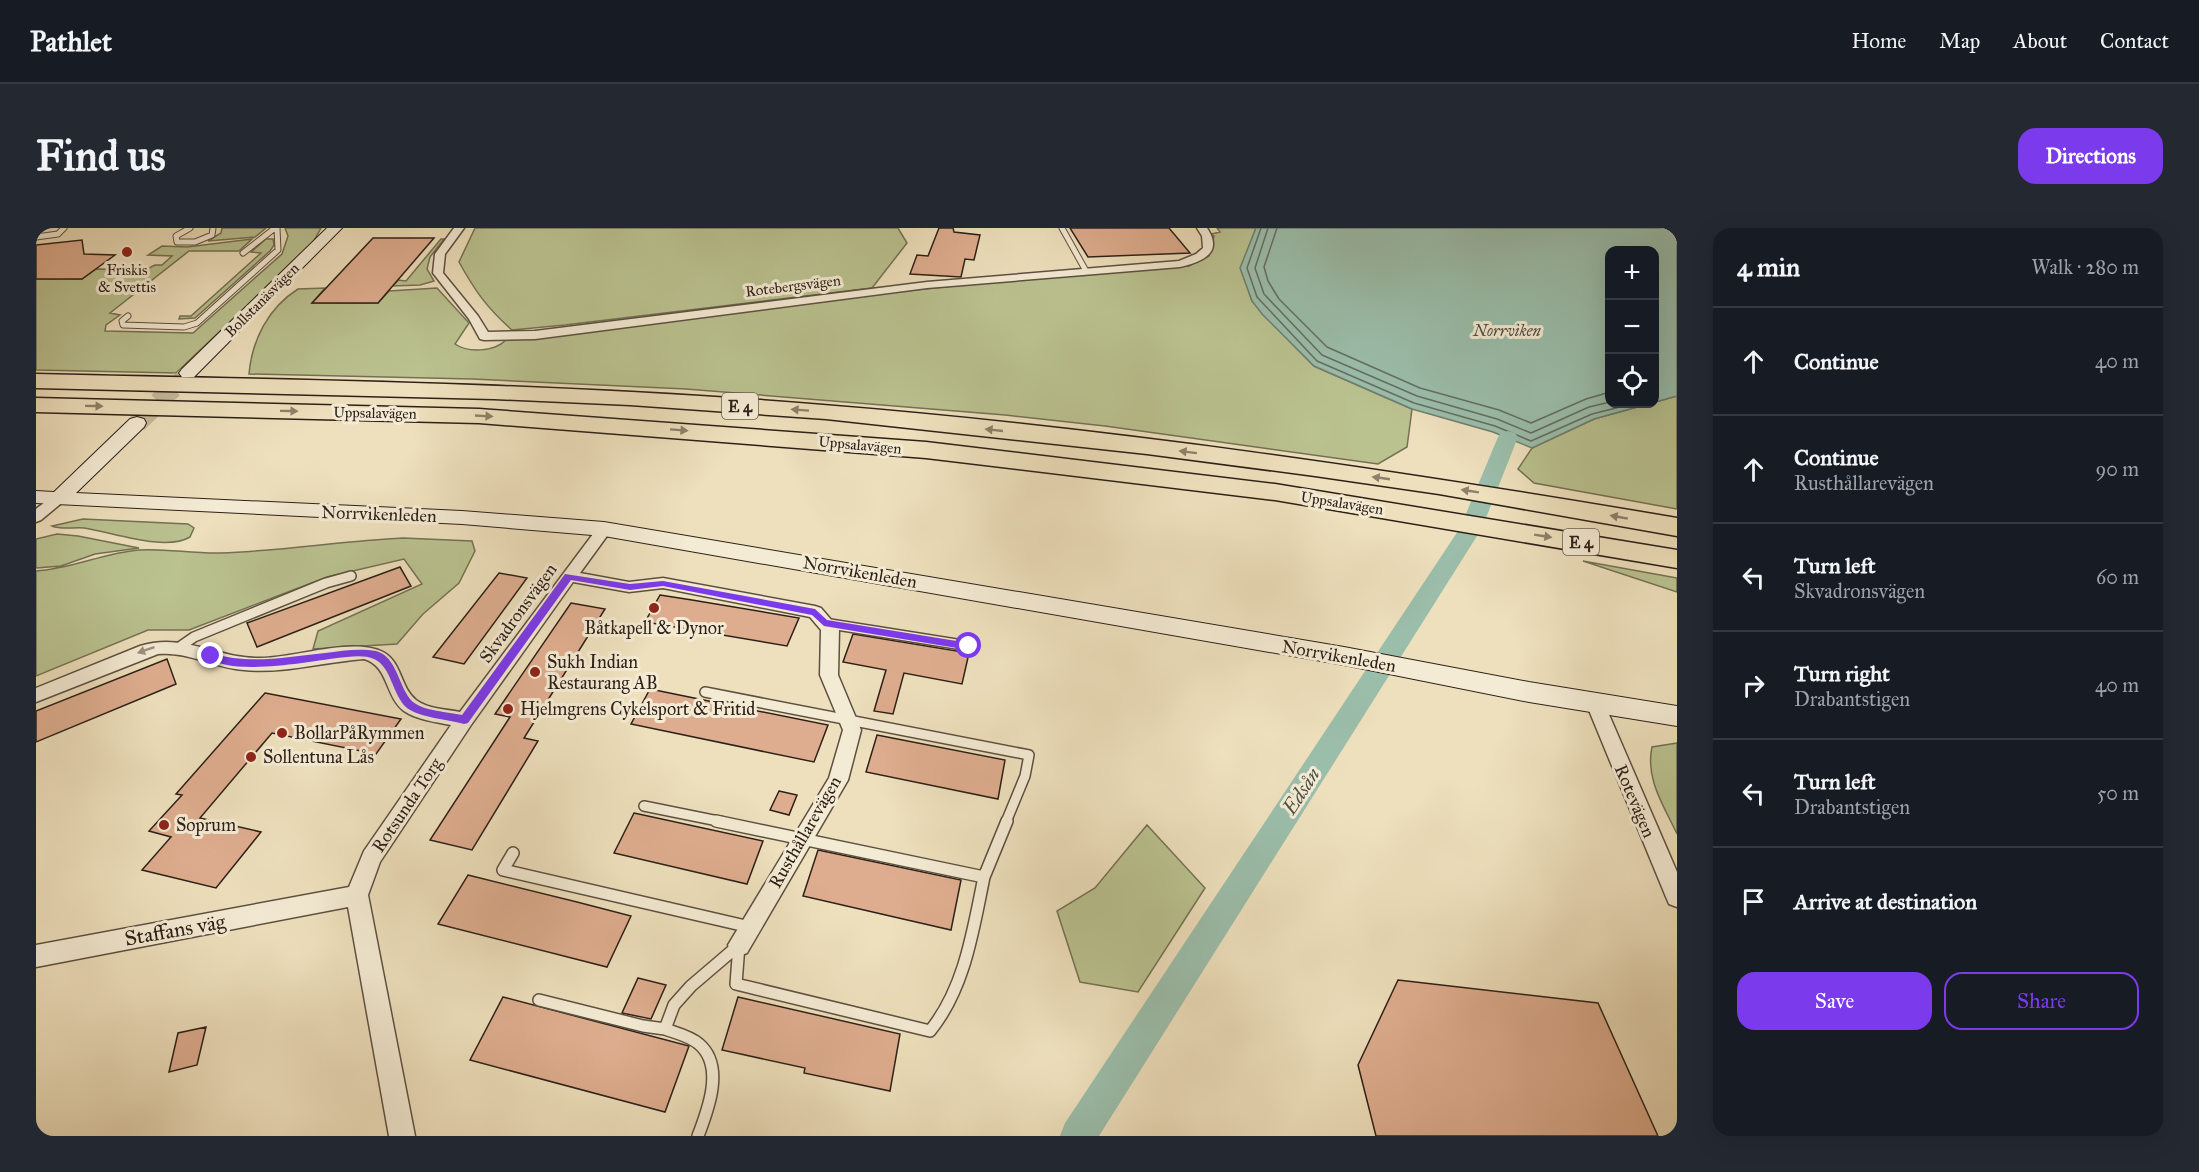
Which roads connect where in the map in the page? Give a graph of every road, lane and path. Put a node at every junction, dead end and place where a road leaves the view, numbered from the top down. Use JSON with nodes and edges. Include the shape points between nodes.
{"nodes":[{"id":1,"x":63,"y":228,"type":"edge"},
{"id":2,"x":190,"y":228,"type":"edge"},
{"id":3,"x":213,"y":228,"type":"edge"},
{"id":4,"x":276,"y":228,"type":"edge"},
{"id":5,"x":335,"y":228,"type":"edge"},
{"id":6,"x":459,"y":228,"type":"edge"},
{"id":7,"x":1062,"y":228,"type":"edge"},
{"id":8,"x":1202,"y":228,"type":"edge"},
{"id":9,"x":36,"y":237,"type":"edge"},
{"id":10,"x":243,"y":253,"type":"dead end"},
{"id":11,"x":1086,"y":271,"type":"junction"},
{"id":12,"x":128,"y":316,"type":"dead end"},
{"id":13,"x":170,"y":318,"type":"dead end"},
{"id":14,"x":159,"y":327,"type":"junction"},
{"id":15,"x":188,"y":373,"type":"tunnel mouth"},
{"id":16,"x":36,"y":381,"type":"edge"},
{"id":17,"x":36,"y":405,"type":"edge"},
{"id":18,"x":137,"y":423,"type":"tunnel mouth"},
{"id":19,"x":36,"y":497,"type":"edge"},
{"id":20,"x":59,"y":498,"type":"junction"},
{"id":21,"x":36,"y":517,"type":"edge"},
{"id":22,"x":1677,"y":527,"type":"edge"},
{"id":23,"x":604,"y":529,"type":"junction"},
{"id":24,"x":1677,"y":559,"type":"edge"},
{"id":25,"x":351,"y":576,"type":"dead end"},
{"id":26,"x":568,"y":576,"type":"junction"},
{"id":27,"x":824,"y":623,"type":"junction"},
{"id":28,"x":181,"y":646,"type":"junction"},
{"id":29,"x":969,"y":646,"type":"dead end"},
{"id":30,"x":705,"y":692,"type":"dead end"},
{"id":31,"x":36,"y":695,"type":"edge"},
{"id":32,"x":1595,"y":703,"type":"junction"},
{"id":33,"x":1677,"y":716,"type":"edge"},
{"id":34,"x":846,"y":717,"type":"junction"},
{"id":35,"x":464,"y":720,"type":"junction"},
{"id":36,"x":644,"y":806,"type":"dead end"},
{"id":37,"x":803,"y":838,"type":"junction"},
{"id":38,"x":513,"y":853,"type":"dead end"},
{"id":39,"x":984,"y":877,"type":"junction"},
{"id":40,"x":357,"y":895,"type":"junction"},
{"id":41,"x":1677,"y":897,"type":"edge"},
{"id":42,"x":750,"y":927,"type":"junction"},
{"id":43,"x":739,"y":945,"type":"junction"},
{"id":44,"x":36,"y":956,"type":"edge"},
{"id":45,"x":538,"y":1000,"type":"dead end"},
{"id":46,"x":665,"y":1029,"type":"junction"},
{"id":47,"x":402,"y":1136,"type":"edge"},
{"id":48,"x":698,"y":1136,"type":"edge"}],
"edges":[{"from":1,"to":9,"type":"lane","via":[[58,234]]},
{"from":2,"to":3,"type":"lane","via":[[176,236],[177,242],[205,239]]},
{"from":4,"to":10,"type":"lane"},
{"from":4,"to":14,"type":"lane","via":[[278,250],[197,323]]},
{"from":5,"to":15,"type":"main road","name":"Bollstanäsvägen"},
{"from":6,"to":11,"type":"street","name":"Rotebergsvägen","via":[[440,255],[438,273],[484,336],[497,337],[927,285]]},
{"from":7,"to":11,"type":"lane"},
{"from":8,"to":11,"type":"street","name":"Rotebergsvägen","via":[[1207,250],[1192,261]]},
{"from":12,"to":14,"type":"lane","via":[[123,325]]},
{"from":13,"to":14,"type":"lane"},
{"from":22,"to":16,"type":"highway","name":"Uppsalavägen","number":"E 4","one_way":true,"via":[[1439,486],[1146,446],[826,412],[494,392]]},
{"from":17,"to":24,"type":"highway","name":"Uppsalavägen","number":"E 4","one_way":true,"via":[[479,416],[926,450],[1275,492]]},
{"from":18,"to":20,"type":"main road"},
{"from":19,"to":20,"type":"main road","name":"Norrvikenleden"},
{"from":20,"to":21,"type":"street"},
{"from":20,"to":23,"type":"main road","name":"Norrvikenleden","via":[[505,519]]},
{"from":23,"to":26,"type":"street","name":"Skvadronsvägen"},
{"from":23,"to":32,"type":"main road","name":"Norrvikenleden"},
{"from":25,"to":28,"type":"lane","via":[[194,637]]},
{"from":26,"to":27,"type":"street","via":[[630,587],[663,584],[815,612]]},
{"from":26,"to":35,"type":"street","name":"Skvadronsvägen"},
{"from":27,"to":29,"type":"lane"},
{"from":27,"to":34,"type":"street","name":"Rusthållarevägen","via":[[830,629],[829,675]]},
{"from":28,"to":31,"type":"street","one_way":true,"via":[[163,645],[146,650]]},
{"from":28,"to":35,"type":"street","via":[[226,661],[253,665],[351,653],[375,655],[388,666],[410,705]]},
{"from":30,"to":34,"type":"lane"},
{"from":32,"to":33,"type":"main road","name":"Norrvikenleden"},
{"from":32,"to":41,"type":"street","name":"Rotevägen"},
{"from":34,"to":37,"type":"street","name":"Rusthållarevägen","via":[[852,730],[838,780]]},
{"from":34,"to":39,"type":"lane","via":[[1029,754],[1025,776]]},
{"from":35,"to":40,"type":"street","name":"Rotsunda Torg","via":[[371,858]]},
{"from":36,"to":37,"type":"lane"},
{"from":37,"to":39,"type":"lane"},
{"from":37,"to":42,"type":"street","name":"Rusthållarevägen"},
{"from":38,"to":42,"type":"lane","via":[[503,870]]},
{"from":39,"to":43,"type":"lane","via":[[970,949],[943,1019],[930,1031],[736,984]]},
{"from":40,"to":44,"type":"street","name":"Staffans väg"},
{"from":40,"to":47,"type":"street"},
{"from":42,"to":43,"type":"street","name":"Rusthållarevägen"},
{"from":43,"to":46,"type":"lane","via":[[674,1005]]},
{"from":45,"to":46,"type":"lane"},
{"from":46,"to":48,"type":"lane","via":[[700,1044],[710,1057],[713,1080]]}]}
